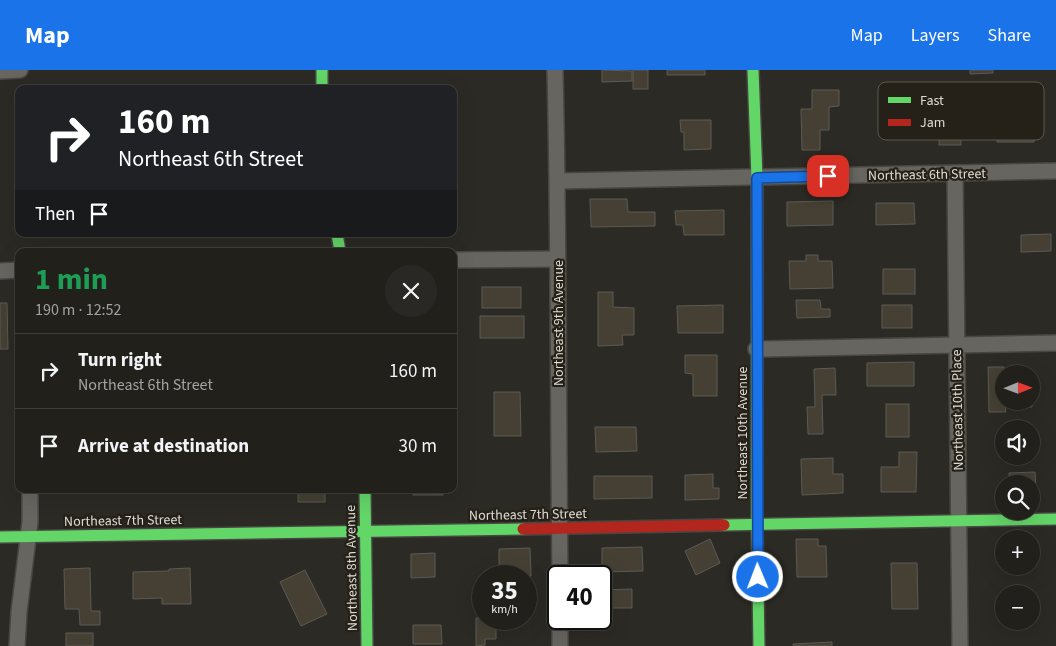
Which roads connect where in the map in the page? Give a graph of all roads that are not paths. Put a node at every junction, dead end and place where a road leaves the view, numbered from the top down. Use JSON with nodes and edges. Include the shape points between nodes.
{"nodes":[{"id":1,"x":20,"y":70,"type":"edge"},
{"id":2,"x":322,"y":70,"type":"edge"},
{"id":3,"x":556,"y":70,"type":"edge"},
{"id":4,"x":753,"y":70,"type":"edge"},
{"id":5,"x":0,"y":71,"type":"edge"},
{"id":6,"x":322,"y":85,"type":"edge"},
{"id":7,"x":1056,"y":171,"type":"edge"},
{"id":8,"x":955,"y":173,"type":"junction"},
{"id":9,"x":757,"y":178,"type":"junction"},
{"id":10,"x":558,"y":181,"type":"junction"},
{"id":11,"x":557,"y":259,"type":"junction"},
{"id":12,"x":457,"y":260,"type":"edge"},
{"id":13,"x":0,"y":270,"type":"edge"},
{"id":14,"x":15,"y":270,"type":"edge"},
{"id":15,"x":1056,"y":343,"type":"edge"},
{"id":16,"x":956,"y":345,"type":"junction"},
{"id":17,"x":756,"y":349,"type":"junction"},
{"id":18,"x":30,"y":493,"type":"edge"},
{"id":19,"x":365,"y":493,"type":"edge"},
{"id":20,"x":1056,"y":519,"type":"edge"},
{"id":21,"x":959,"y":520,"type":"junction"},
{"id":22,"x":757,"y":525,"type":"junction"},
{"id":23,"x":559,"y":528,"type":"junction"},
{"id":24,"x":366,"y":531,"type":"junction"},
{"id":25,"x":0,"y":537,"type":"edge"},
{"id":26,"x":29,"y":537,"type":"junction"},
{"id":27,"x":560,"y":565,"type":"edge"},
{"id":28,"x":560,"y":630,"type":"edge"},
{"id":29,"x":17,"y":646,"type":"edge"},
{"id":30,"x":368,"y":646,"type":"edge"},
{"id":31,"x":560,"y":646,"type":"edge"},
{"id":32,"x":759,"y":646,"type":"edge"},
{"id":33,"x":960,"y":646,"type":"edge"}],
"edges":[{"from":1,"to":5,"type":"street"},
{"from":2,"to":6,"type":"street"},
{"from":3,"to":10,"type":"street","name":"Northeast 9th Avenue"},
{"from":4,"to":9,"type":"street","name":"Northeast 10th Avenue"},
{"from":7,"to":8,"type":"street","name":"Northeast 6th Street"},
{"from":8,"to":9,"type":"street","name":"Northeast 6th Street"},
{"from":8,"to":16,"type":"street","name":"Northeast 10th Place"},
{"from":9,"to":10,"type":"street","name":"Northeast 6th Street"},
{"from":9,"to":17,"type":"street","name":"Northeast 10th Avenue"},
{"from":10,"to":11,"type":"street","name":"Northeast 9th Avenue"},
{"from":11,"to":12,"type":"street"},
{"from":11,"to":23,"type":"street","name":"Northeast 9th Avenue"},
{"from":13,"to":14,"type":"street"},
{"from":15,"to":16,"type":"street"},
{"from":16,"to":17,"type":"street"},
{"from":16,"to":21,"type":"street","name":"Northeast 10th Place"},
{"from":17,"to":22,"type":"street","name":"Northeast 10th Avenue"},
{"from":18,"to":26,"type":"street"},
{"from":19,"to":24,"type":"street","name":"Northeast 8th Avenue"},
{"from":20,"to":21,"type":"street","name":"Northeast 7th Street"},
{"from":21,"to":22,"type":"street","name":"Northeast 7th Street"},
{"from":21,"to":33,"type":"street","name":"Northeast 10th Place"},
{"from":22,"to":23,"type":"street","name":"Northeast 7th Street"},
{"from":22,"to":32,"type":"street","name":"Northeast 10th Avenue"},
{"from":23,"to":24,"type":"street","name":"Northeast 7th Street"},
{"from":23,"to":27,"type":"street","name":"Northeast 9th Avenue"},
{"from":24,"to":26,"type":"street","name":"Northeast 7th Street"},
{"from":24,"to":30,"type":"street","name":"Northeast 8th Avenue"},
{"from":25,"to":26,"type":"street","name":"Northeast 7th Street"},
{"from":26,"to":29,"type":"street"},
{"from":28,"to":31,"type":"street"}]}
